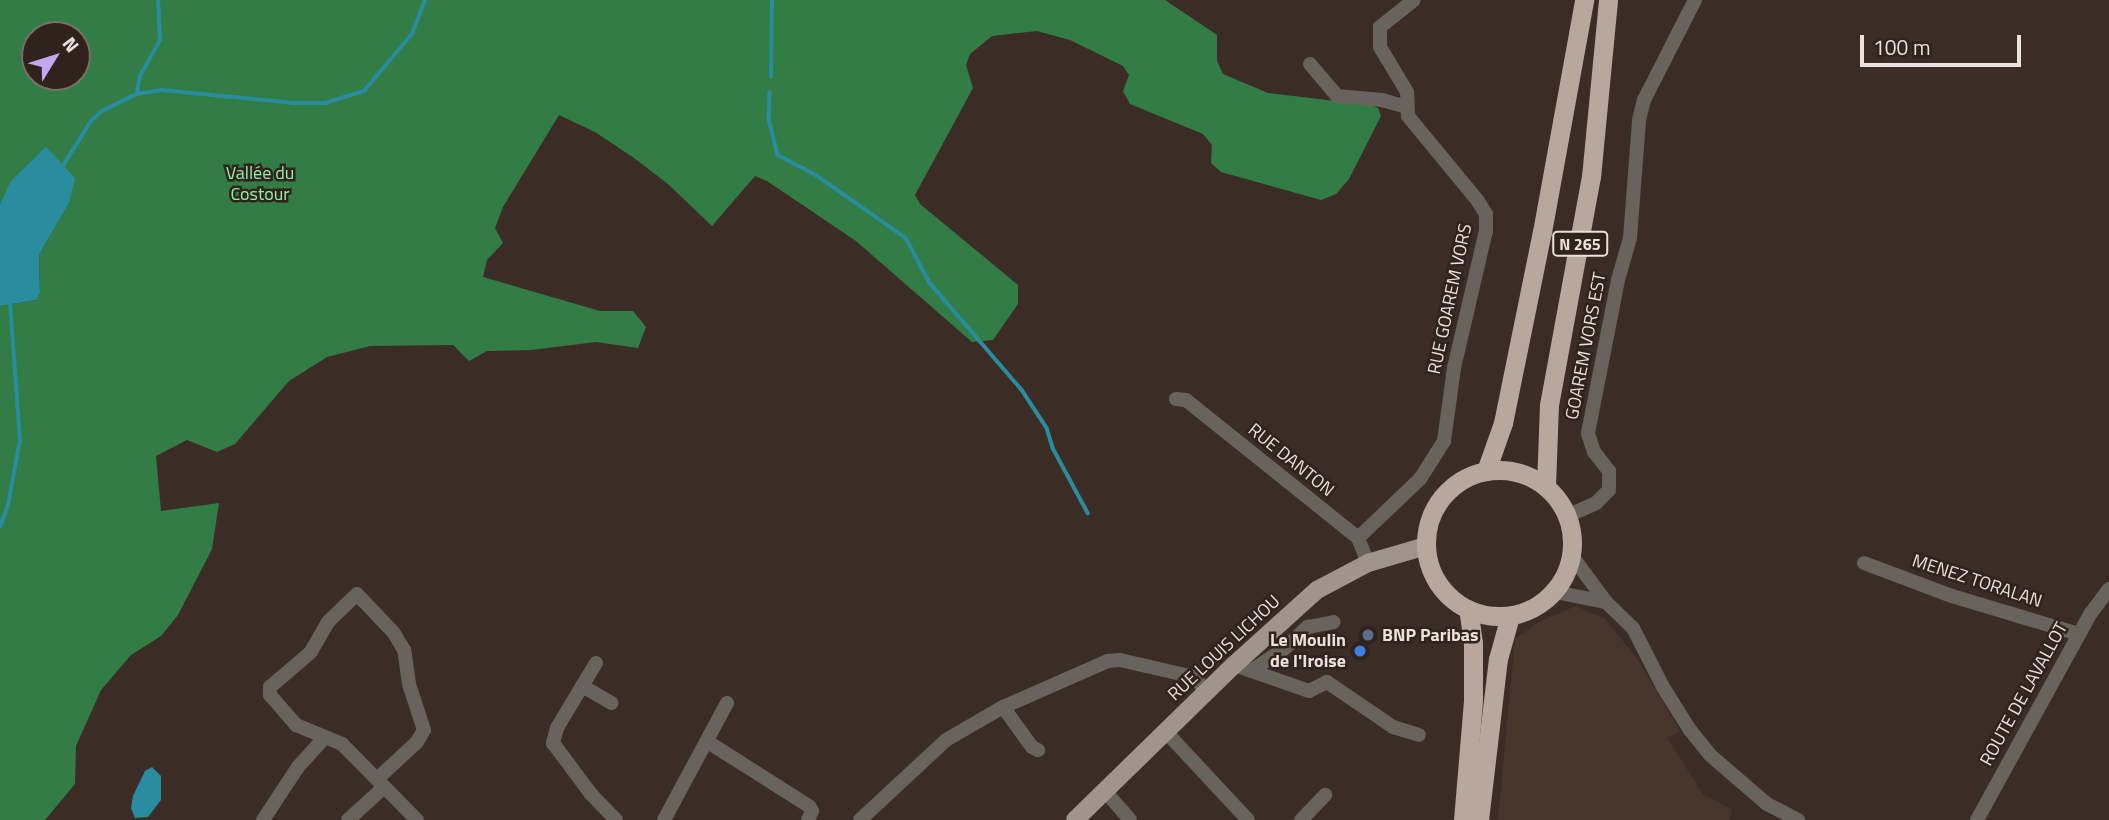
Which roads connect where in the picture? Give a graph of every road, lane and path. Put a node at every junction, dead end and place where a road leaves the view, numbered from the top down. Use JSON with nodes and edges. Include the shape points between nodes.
{"nodes":[{"id":1,"x":1414,"y":0,"type":"edge"},
{"id":2,"x":1584,"y":0,"type":"edge"},
{"id":3,"x":1608,"y":0,"type":"edge"},
{"id":4,"x":1695,"y":0,"type":"edge"},
{"id":5,"x":1310,"y":64,"type":"dead end"},
{"id":6,"x":1406,"y":107,"type":"junction"},
{"id":7,"x":1176,"y":399,"type":"dead end"},
{"id":8,"x":1486,"y":471,"type":"junction"},
{"id":9,"x":1546,"y":486,"type":"junction"},
{"id":10,"x":1567,"y":516,"type":"junction"},
{"id":11,"x":1357,"y":538,"type":"junction"},
{"id":12,"x":1426,"y":546,"type":"junction"},
{"id":13,"x":1572,"y":556,"type":"junction"},
{"id":14,"x":1864,"y":563,"type":"dead end"},
{"id":15,"x":1368,"y":564,"type":"junction"},
{"id":16,"x":2109,"y":589,"type":"edge"},
{"id":17,"x":1555,"y":592,"type":"junction"},
{"id":18,"x":1606,"y":602,"type":"junction"},
{"id":19,"x":1468,"y":610,"type":"junction"},
{"id":20,"x":1510,"y":616,"type":"junction"},
{"id":21,"x":1334,"y":622,"type":"dead end"},
{"id":22,"x":2079,"y":634,"type":"junction"},
{"id":23,"x":596,"y":663,"type":"dead end"},
{"id":24,"x":1242,"y":668,"type":"junction"},
{"id":25,"x":582,"y":686,"type":"junction"},
{"id":26,"x":1207,"y":692,"type":"junction"},
{"id":27,"x":611,"y":703,"type":"dead end"},
{"id":28,"x":727,"y":703,"type":"dead end"},
{"id":29,"x":1003,"y":707,"type":"junction"},
{"id":30,"x":1166,"y":732,"type":"junction"},
{"id":31,"x":1419,"y":735,"type":"dead end"},
{"id":32,"x":325,"y":737,"type":"junction"},
{"id":33,"x":708,"y":743,"type":"junction"},
{"id":34,"x":1038,"y":750,"type":"dead end"},
{"id":35,"x":381,"y":783,"type":"junction"},
{"id":36,"x":1105,"y":791,"type":"junction"},
{"id":37,"x":1325,"y":795,"type":"dead end"},
{"id":38,"x":865,"y":818,"type":"edge"},
{"id":39,"x":263,"y":820,"type":"edge"},
{"id":40,"x":348,"y":820,"type":"edge"},
{"id":41,"x":417,"y":820,"type":"edge"},
{"id":42,"x":616,"y":820,"type":"edge"},
{"id":43,"x":664,"y":820,"type":"edge"},
{"id":44,"x":808,"y":820,"type":"edge"},
{"id":45,"x":1075,"y":820,"type":"edge"},
{"id":46,"x":1130,"y":820,"type":"edge"},
{"id":47,"x":1248,"y":820,"type":"edge"},
{"id":48,"x":1301,"y":820,"type":"edge"},
{"id":49,"x":1463,"y":820,"type":"edge"},
{"id":50,"x":1479,"y":820,"type":"edge"},
{"id":51,"x":1798,"y":820,"type":"edge"},
{"id":52,"x":1977,"y":820,"type":"edge"}],
"edges":[{"from":1,"to":6,"type":"street","name":"RUE GOAREM VORS","via":[[1386,19],[1378,36],[1406,92]]},
{"from":2,"to":8,"type":"highway","number":"N 265","via":[[1503,423]]},
{"from":3,"to":9,"type":"highway","number":"N 265","via":[[1591,177],[1549,405]]},
{"from":4,"to":10,"type":"street","name":"GOAREM VORS EST","via":[[1644,100],[1639,120],[1630,238],[1588,433],[1594,452],[1609,471],[1609,489],[1596,503]]},
{"from":5,"to":6,"type":"street","via":[[1337,96]]},
{"from":6,"to":11,"type":"street","name":"RUE GOAREM VORS","via":[[1417,129],[1478,201],[1486,214],[1486,231],[1454,368],[1444,441],[1420,479]]},
{"from":7,"to":11,"type":"street","name":"RUE DANTON","via":[[1186,400]]},
{"from":8,"to":9,"type":"highway","via":[[1524,474]]},
{"from":8,"to":12,"type":"highway","via":[[1450,489],[1436,506]]},
{"from":9,"to":10,"type":"highway"},
{"from":10,"to":13,"type":"highway"},
{"from":11,"to":15,"type":"street","name":"RUE DANTON"},
{"from":12,"to":15,"type":"main road","name":"RUE LOUIS LICHOU"},
{"from":12,"to":19,"type":"highway","via":[[1438,583]]},
{"from":13,"to":17,"type":"highway"},
{"from":13,"to":18,"type":"street"},
{"from":14,"to":22,"type":"street","name":"MENEZ TORALAN","via":[[1952,596]]},
{"from":15,"to":24,"type":"main road","name":"RUE LOUIS LICHOU","via":[[1317,590]]},
{"from":16,"to":22,"type":"street","name":"ROUTE DE LAVALLOT"},
{"from":17,"to":18,"type":"street"},
{"from":17,"to":20,"type":"highway"},
{"from":18,"to":51,"type":"street","via":[[1633,628],[1663,687],[1710,755],[1767,804]]},
{"from":19,"to":20,"type":"highway"},
{"from":19,"to":49,"type":"highway","via":[[1473,699]]},
{"from":20,"to":50,"type":"highway","via":[[1494,684]]},
{"from":21,"to":24,"type":"street","via":[[1308,627],[1284,649]]},
{"from":22,"to":52,"type":"street","name":"ROUTE DE LAVALLOT"},
{"from":23,"to":25,"type":"street"},
{"from":24,"to":26,"type":"main road","name":"RUE LOUIS LICHOU"},
{"from":24,"to":31,"type":"street","via":[[1309,691],[1327,682],[1393,727]]},
{"from":25,"to":27,"type":"street"},
{"from":25,"to":42,"type":"street","via":[[556,728],[553,743]]},
{"from":26,"to":29,"type":"street","via":[[1194,677],[1120,660]]},
{"from":26,"to":30,"type":"main road","name":"RUE LOUIS LICHOU"},
{"from":28,"to":33,"type":"street"},
{"from":29,"to":34,"type":"street"},
{"from":29,"to":38,"type":"street","via":[[946,740]]},
{"from":30,"to":36,"type":"main road","name":"RUE LOUIS LICHOU"},
{"from":30,"to":47,"type":"street"},
{"from":32,"to":35,"type":"street","via":[[342,744]]},
{"from":32,"to":35,"type":"street","via":[[296,725],[276,705],[270,687],[311,652],[328,622],[357,594],[404,650],[424,730]]},
{"from":32,"to":39,"type":"street","via":[[298,767]]},
{"from":33,"to":43,"type":"street"},
{"from":33,"to":44,"type":"street","via":[[809,806]]},
{"from":35,"to":40,"type":"street"},
{"from":35,"to":41,"type":"street"},
{"from":36,"to":45,"type":"main road","name":"RUE LOUIS LICHOU"},
{"from":36,"to":46,"type":"street"},
{"from":37,"to":48,"type":"street"}]}
